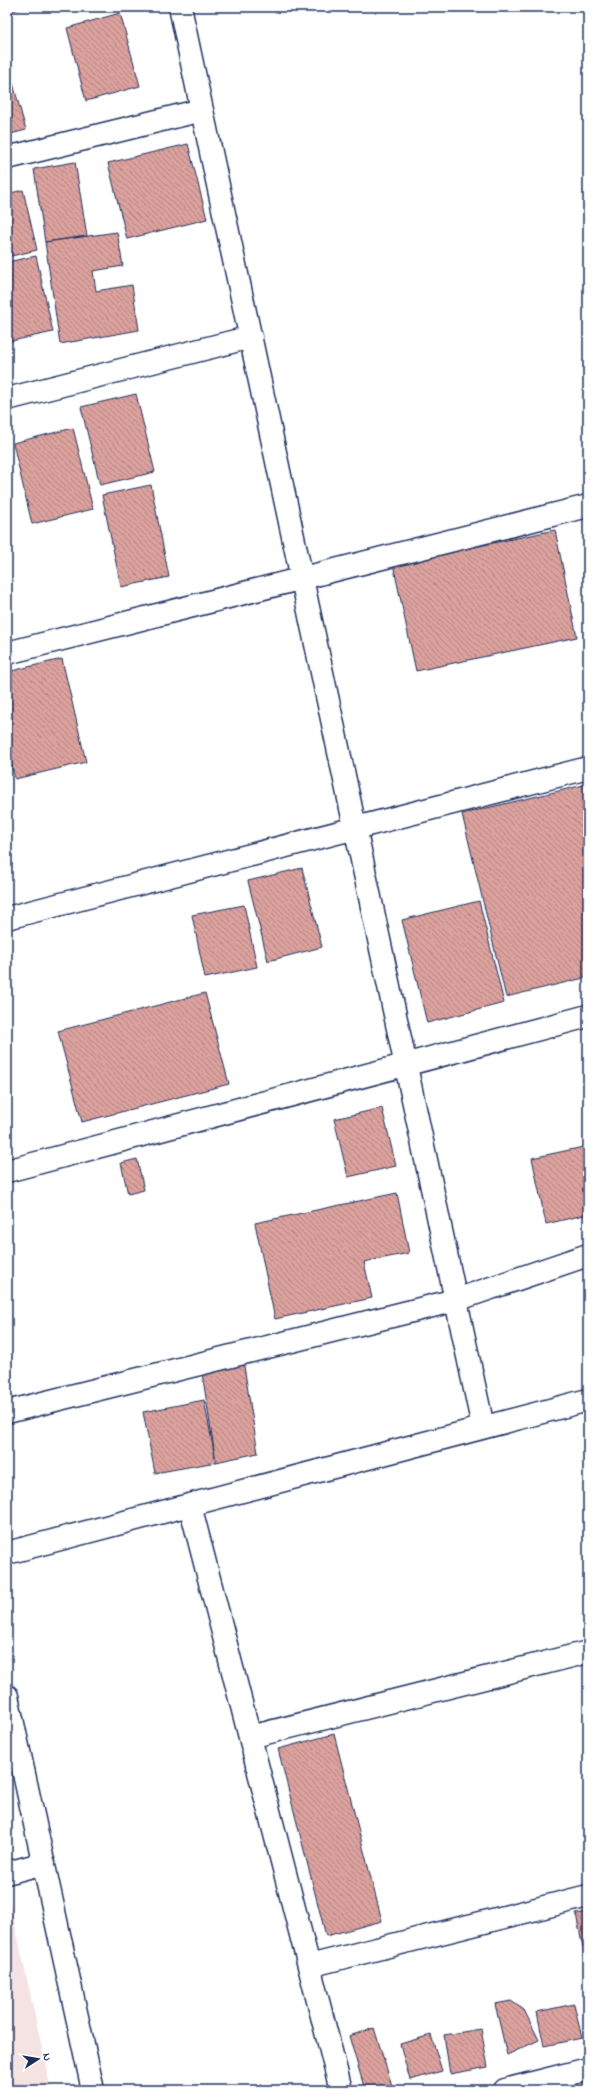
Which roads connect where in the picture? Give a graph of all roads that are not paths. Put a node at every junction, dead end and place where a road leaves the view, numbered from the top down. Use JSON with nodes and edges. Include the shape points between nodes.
{"nodes":[{"id":1,"x":180,"y":7,"type":"edge"},
{"id":2,"x":202,"y":110,"type":"junction"},
{"id":3,"x":7,"y":158,"type":"edge"},
{"id":4,"x":250,"y":337,"type":"junction"},
{"id":5,"x":7,"y":399,"type":"edge"},
{"id":6,"x":588,"y":506,"type":"edge"},
{"id":7,"x":302,"y":578,"type":"junction"},
{"id":8,"x":7,"y":653,"type":"edge"},
{"id":9,"x":588,"y":768,"type":"edge"},
{"id":10,"x":356,"y":828,"type":"junction"},
{"id":11,"x":7,"y":918,"type":"edge"},
{"id":12,"x":588,"y":1016,"type":"edge"},
{"id":13,"x":406,"y":1065,"type":"junction"},
{"id":14,"x":7,"y":1170,"type":"edge"},
{"id":15,"x":588,"y":1255,"type":"edge"},
{"id":16,"x":456,"y":1300,"type":"junction"},
{"id":17,"x":588,"y":1400,"type":"edge"},
{"id":18,"x":7,"y":1412,"type":"edge"},
{"id":19,"x":483,"y":1427,"type":"junction"},
{"id":20,"x":190,"y":1505,"type":"junction"},
{"id":21,"x":7,"y":1553,"type":"edge"},
{"id":22,"x":588,"y":1652,"type":"edge"},
{"id":23,"x":7,"y":1696,"type":"edge"},
{"id":24,"x":250,"y":1737,"type":"junction"},
{"id":25,"x":44,"y":1863,"type":"junction"},
{"id":26,"x":7,"y":1873,"type":"edge"},
{"id":27,"x":588,"y":1896,"type":"edge"},
{"id":28,"x":309,"y":1966,"type":"junction"},
{"id":29,"x":588,"y":2069,"type":"edge"},
{"id":30,"x":93,"y":2090,"type":"edge"},
{"id":31,"x":341,"y":2090,"type":"edge"},
{"id":32,"x":505,"y":2090,"type":"edge"}],
"edges":[{"from":1,"to":2,"type":"street"},
{"from":2,"to":3,"type":"street"},
{"from":2,"to":4,"type":"street"},
{"from":4,"to":5,"type":"street"},
{"from":4,"to":7,"type":"street"},
{"from":6,"to":7,"type":"street"},
{"from":7,"to":8,"type":"street"},
{"from":7,"to":10,"type":"street"},
{"from":9,"to":10,"type":"street"},
{"from":10,"to":11,"type":"street"},
{"from":10,"to":13,"type":"street"},
{"from":12,"to":13,"type":"street"},
{"from":13,"to":14,"type":"street"},
{"from":13,"to":16,"type":"street"},
{"from":15,"to":16,"type":"street"},
{"from":16,"to":18,"type":"street"},
{"from":16,"to":19,"type":"street"},
{"from":17,"to":19,"type":"street"},
{"from":19,"to":20,"type":"street"},
{"from":20,"to":21,"type":"street"},
{"from":20,"to":24,"type":"street"},
{"from":22,"to":24,"type":"street"},
{"from":23,"to":25,"type":"street"},
{"from":24,"to":28,"type":"street"},
{"from":25,"to":26,"type":"street"},
{"from":25,"to":30,"type":"street"},
{"from":27,"to":28,"type":"street"},
{"from":28,"to":31,"type":"street"},
{"from":29,"to":32,"type":"street"}]}
